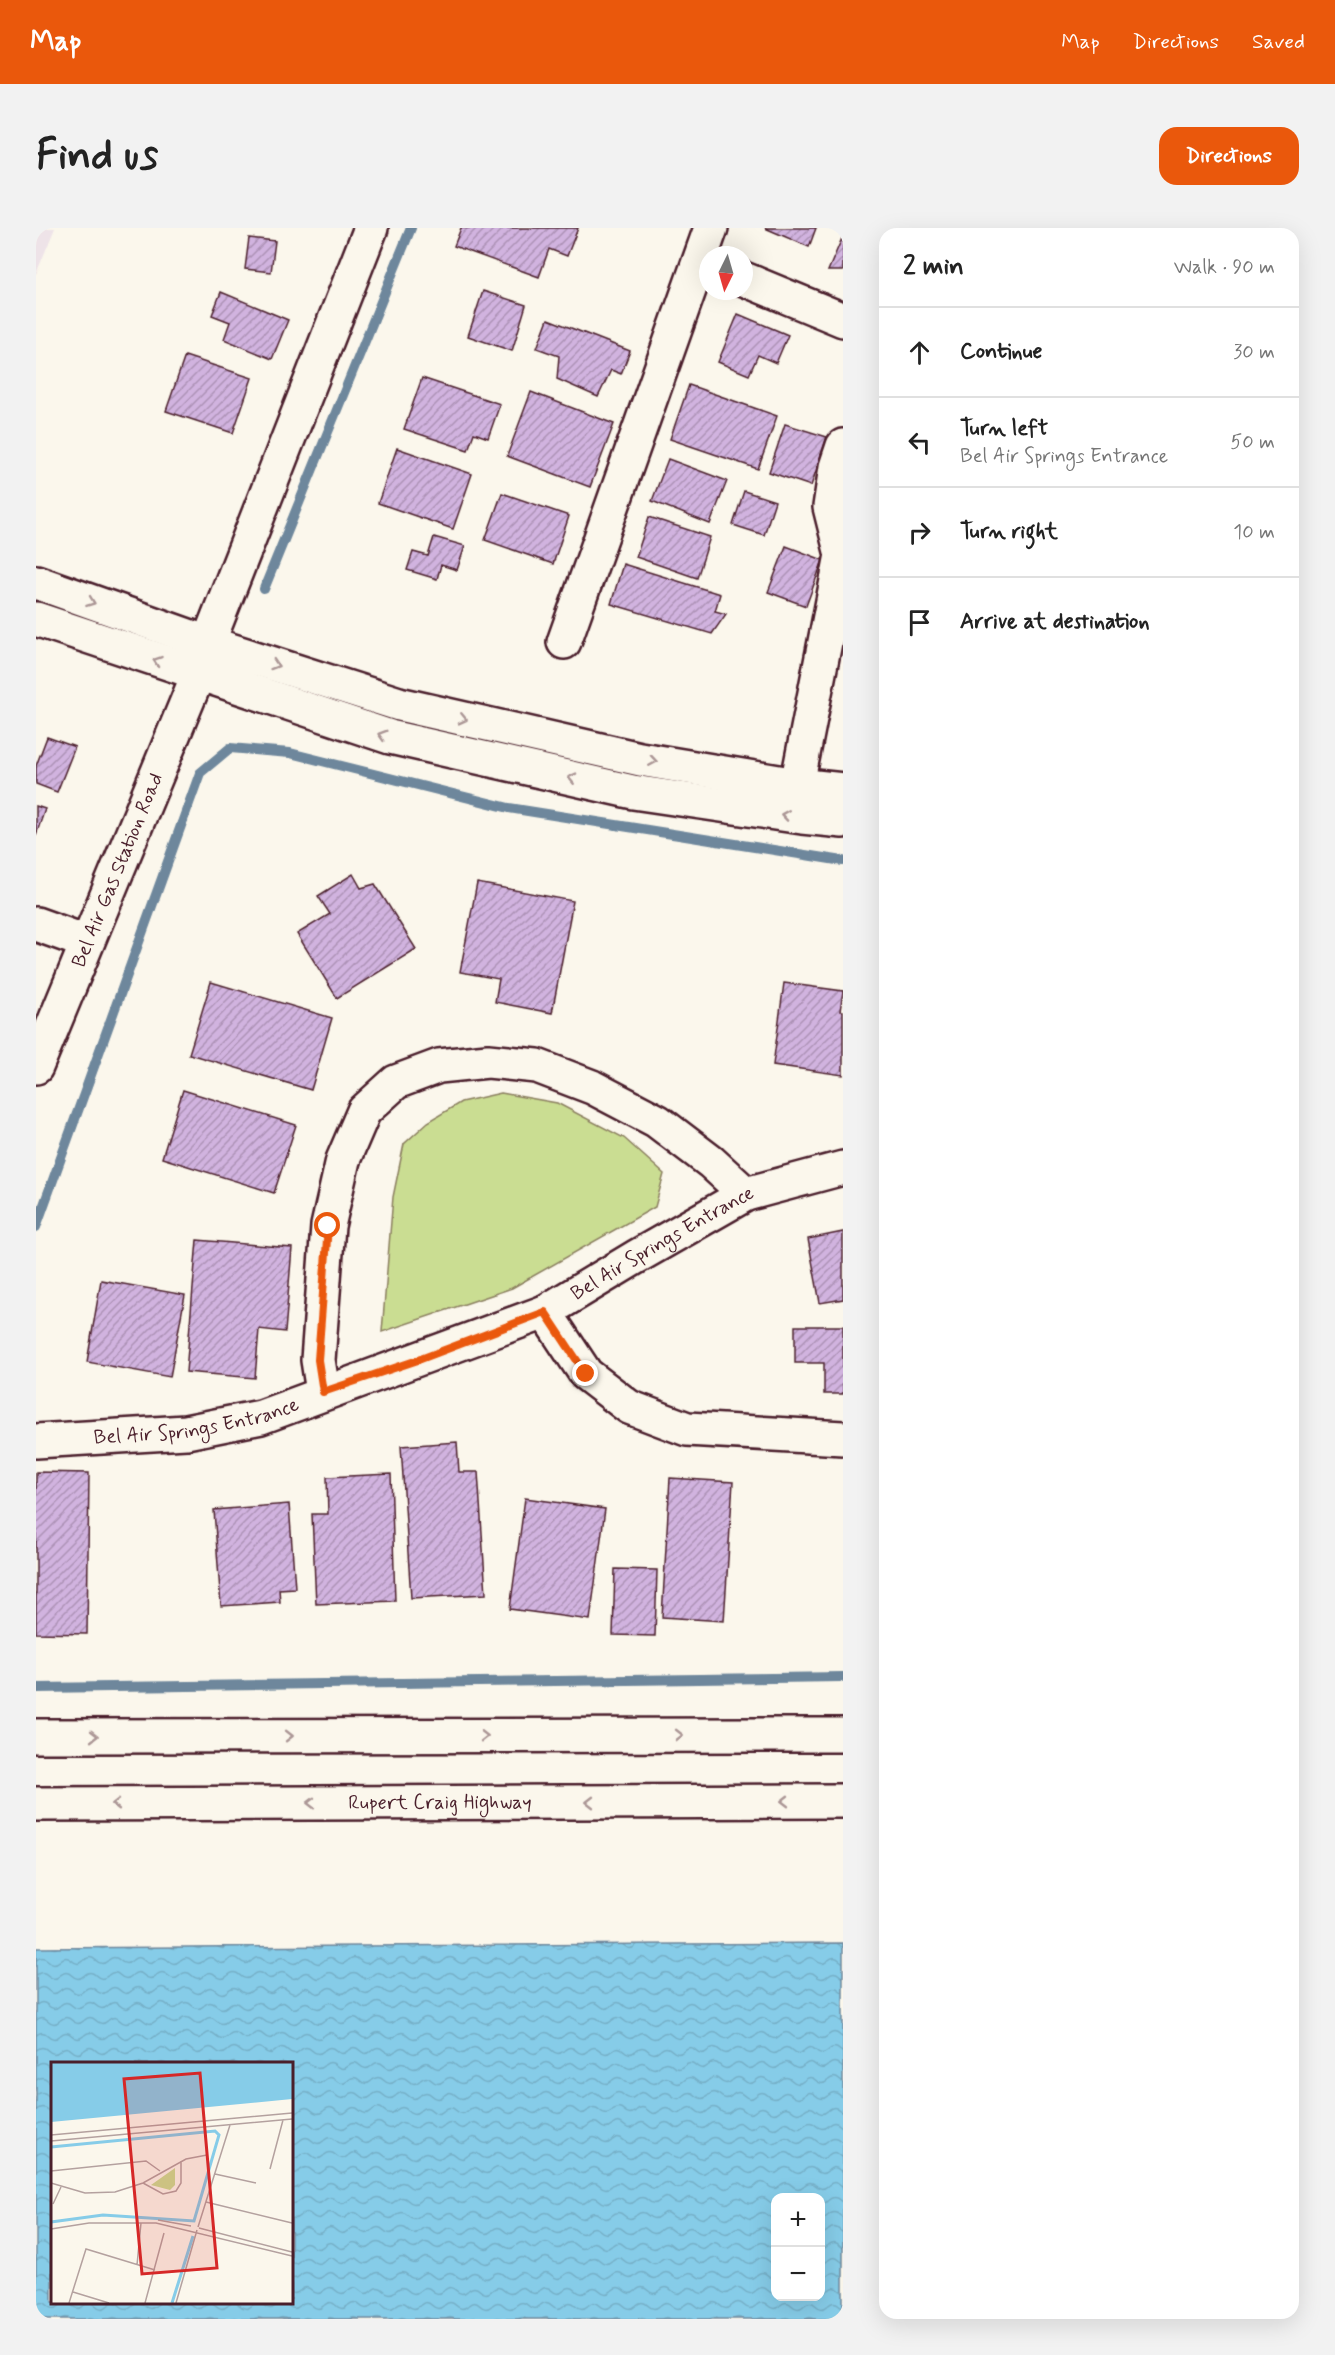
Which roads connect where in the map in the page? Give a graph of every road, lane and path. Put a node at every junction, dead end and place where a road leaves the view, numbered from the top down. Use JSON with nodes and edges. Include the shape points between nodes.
{"nodes":[{"id":1,"x":371,"y":228,"type":"edge"},
{"id":2,"x":711,"y":228,"type":"edge"},
{"id":3,"x":707,"y":246,"type":"edge"},
{"id":4,"x":699,"y":273,"type":"edge"},
{"id":5,"x":753,"y":283,"type":"edge"},
{"id":6,"x":843,"y":320,"type":"edge"},
{"id":7,"x":843,"y":446,"type":"edge"},
{"id":8,"x":36,"y":582,"type":"edge"},
{"id":9,"x":36,"y":619,"type":"edge"},
{"id":10,"x":564,"y":642,"type":"dead end"},
{"id":11,"x":208,"y":644,"type":"junction"},
{"id":12,"x":198,"y":675,"type":"junction"},
{"id":13,"x":797,"y":785,"type":"junction"},
{"id":14,"x":843,"y":790,"type":"edge"},
{"id":15,"x":843,"y":821,"type":"edge"},
{"id":16,"x":36,"y":924,"type":"edge"},
{"id":17,"x":86,"y":942,"type":"junction"},
{"id":18,"x":36,"y":1067,"type":"edge"},
{"id":19,"x":843,"y":1168,"type":"edge"},
{"id":20,"x":746,"y":1194,"type":"junction"},
{"id":21,"x":545,"y":1312,"type":"junction"},
{"id":22,"x":323,"y":1392,"type":"junction"},
{"id":23,"x":843,"y":1438,"type":"edge"},
{"id":24,"x":36,"y":1441,"type":"edge"},
{"id":25,"x":843,"y":1735,"type":"edge"},
{"id":26,"x":36,"y":1736,"type":"edge"},
{"id":27,"x":843,"y":1801,"type":"edge"},
{"id":28,"x":36,"y":1804,"type":"edge"}],
"edges":[{"from":1,"to":11,"type":"street"},
{"from":2,"to":3,"type":"street"},
{"from":4,"to":10,"type":"street"},
{"from":5,"to":6,"type":"street"},
{"from":7,"to":13,"type":"street","via":[[830,507],[842,555]]},
{"from":8,"to":11,"type":"street","one_way":true},
{"from":12,"to":9,"type":"street","one_way":true},
{"from":11,"to":13,"type":"street","one_way":true,"via":[[399,704],[640,759]]},
{"from":15,"to":12,"type":"street","one_way":true,"via":[[633,792],[390,737]]},
{"from":12,"to":17,"type":"street","name":"Bel Air Gas Station Road"},
{"from":13,"to":14,"type":"street"},
{"from":16,"to":17,"type":"street"},
{"from":17,"to":18,"type":"street","name":"Bel Air Gas Station Road"},
{"from":19,"to":20,"type":"street","name":"Bel Air Springs Entrance"},
{"from":20,"to":21,"type":"street","name":"Bel Air Springs Entrance"},
{"from":20,"to":22,"type":"street","via":[[657,1121],[592,1087],[537,1066],[488,1061],[439,1066],[396,1082],[364,1111],[343,1160],[328,1226],[322,1293],[318,1360]]},
{"from":21,"to":22,"type":"street","name":"Bel Air Springs Entrance"},
{"from":21,"to":23,"type":"street","via":[[586,1374],[629,1407],[687,1429]]},
{"from":22,"to":24,"type":"street","name":"Bel Air Springs Entrance","via":[[261,1417],[186,1432]]},
{"from":26,"to":25,"type":"street","one_way":true},
{"from":27,"to":28,"type":"street","name":"Rupert Craig Highway","one_way":true}]}
